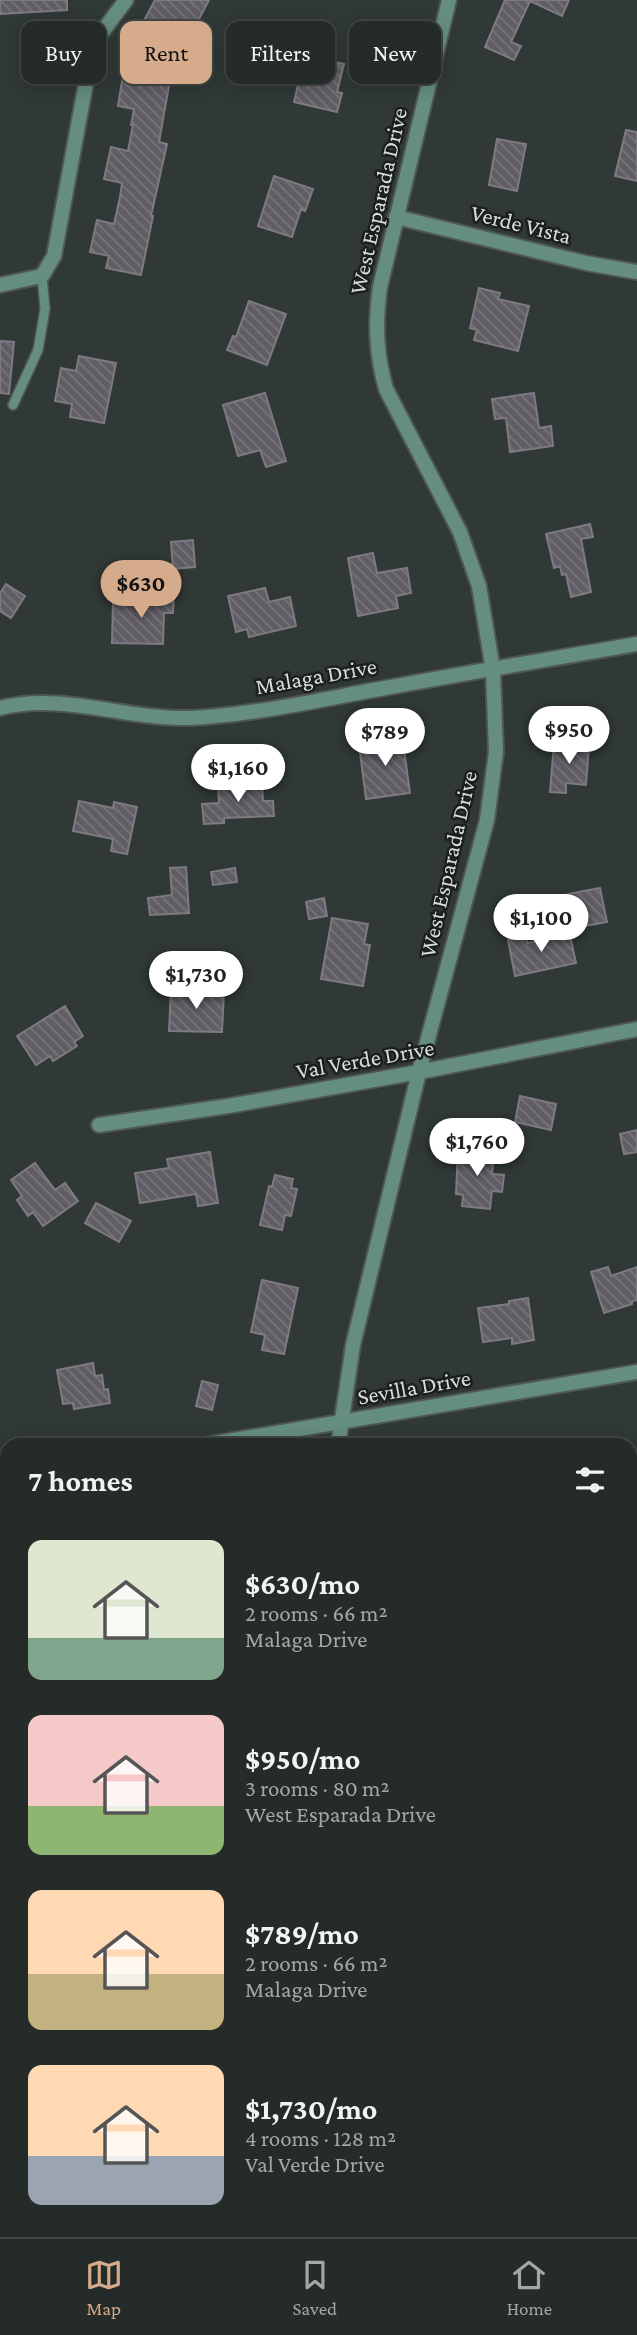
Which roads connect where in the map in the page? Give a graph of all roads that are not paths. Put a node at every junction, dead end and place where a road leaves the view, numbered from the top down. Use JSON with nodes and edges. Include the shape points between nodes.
{"nodes":[{"id":1,"x":126,"y":0,"type":"edge"},
{"id":2,"x":449,"y":0,"type":"edge"},
{"id":3,"x":396,"y":216,"type":"junction"},
{"id":4,"x":637,"y":272,"type":"edge"},
{"id":5,"x":42,"y":276,"type":"junction"},
{"id":6,"x":0,"y":285,"type":"edge"},
{"id":7,"x":13,"y":405,"type":"dead end"},
{"id":8,"x":637,"y":644,"type":"edge"},
{"id":9,"x":493,"y":670,"type":"junction"},
{"id":10,"x":0,"y":708,"type":"edge"},
{"id":11,"x":637,"y":1028,"type":"edge"},
{"id":12,"x":419,"y":1072,"type":"junction"},
{"id":13,"x":99,"y":1125,"type":"dead end"},
{"id":14,"x":637,"y":1372,"type":"edge"},
{"id":15,"x":340,"y":1423,"type":"junction"},
{"id":16,"x":247,"y":1438,"type":"edge"},
{"id":17,"x":339,"y":1438,"type":"edge"}],
"edges":[{"from":1,"to":5,"type":"street","via":[[97,38],[54,256]]},
{"from":2,"to":3,"type":"street","name":"West Esparada Drive"},
{"from":3,"to":4,"type":"street","name":"Verde Vista"},
{"from":3,"to":9,"type":"street","name":"West Esparada Drive","via":[[376,317],[380,366],[393,404],[470,559],[485,614]]},
{"from":5,"to":6,"type":"street"},
{"from":5,"to":7,"type":"lane","via":[[45,309],[38,349]]},
{"from":8,"to":9,"type":"street","name":"Malaga Drive"},
{"from":9,"to":10,"type":"street","name":"Malaga Drive","via":[[192,718],[62,705]]},
{"from":9,"to":12,"type":"street","name":"West Esparada Drive","via":[[496,752],[489,809]]},
{"from":11,"to":12,"type":"street","name":"Val Verde Drive"},
{"from":12,"to":13,"type":"street","name":"Val Verde Drive"},
{"from":12,"to":15,"type":"street","name":"West Esparada Drive","via":[[356,1332]]},
{"from":14,"to":15,"type":"street","name":"Sevilla Drive"},
{"from":15,"to":16,"type":"street","name":"Sevilla Drive"},
{"from":15,"to":17,"type":"street","name":"West Esparada Drive"}]}
